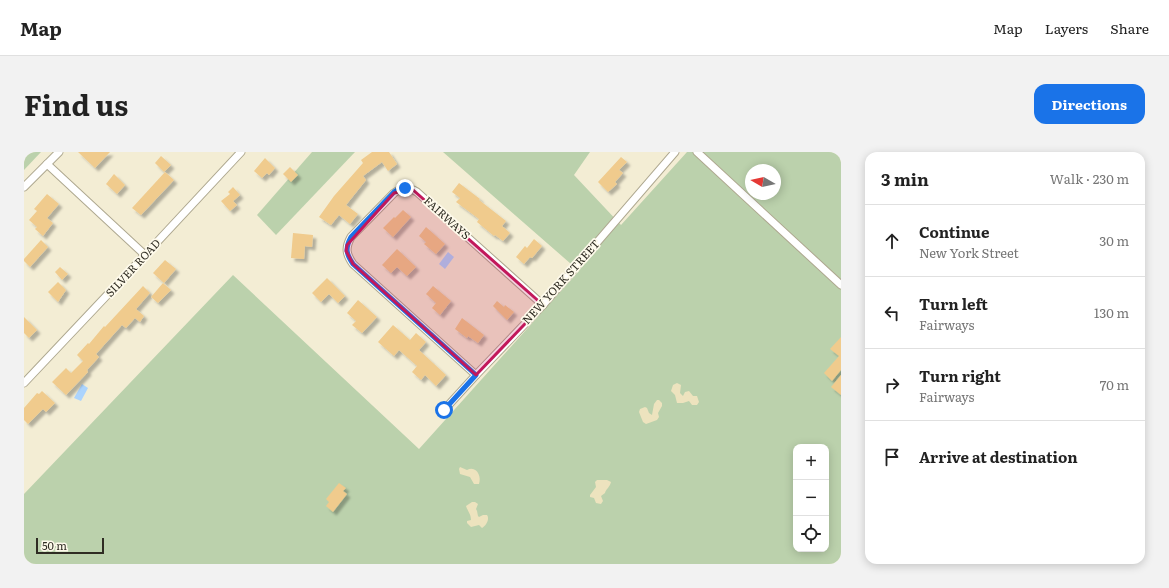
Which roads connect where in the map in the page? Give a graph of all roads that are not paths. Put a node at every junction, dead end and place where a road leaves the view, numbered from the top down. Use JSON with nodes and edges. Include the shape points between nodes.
{"nodes":[{"id":1,"x":59,"y":152,"type":"edge"},
{"id":2,"x":241,"y":152,"type":"edge"},
{"id":3,"x":675,"y":152,"type":"edge"},
{"id":4,"x":697,"y":152,"type":"edge"},
{"id":5,"x":47,"y":164,"type":"junction"},
{"id":6,"x":24,"y":187,"type":"edge"},
{"id":7,"x":145,"y":256,"type":"junction"},
{"id":8,"x":841,"y":285,"type":"edge"},
{"id":9,"x":544,"y":305,"type":"junction"},
{"id":10,"x":476,"y":375,"type":"junction"},
{"id":11,"x":24,"y":383,"type":"edge"},
{"id":12,"x":444,"y":410,"type":"dead end"}],
"edges":[{"from":1,"to":5,"type":"street"},
{"from":2,"to":7,"type":"street","name":"SILVER ROAD"},
{"from":3,"to":9,"type":"street","name":"NEW YORK STREET"},
{"from":4,"to":8,"type":"street"},
{"from":5,"to":6,"type":"street"},
{"from":5,"to":7,"type":"street"},
{"from":7,"to":11,"type":"street","name":"SILVER ROAD"},
{"from":9,"to":10,"type":"street","name":"NEW YORK STREET"},
{"from":9,"to":10,"type":"street","name":"FAIRWAYS","via":[[416,192],[405,188],[394,192],[351,237],[346,251],[348,257]]},
{"from":10,"to":12,"type":"street","name":"NEW YORK STREET"}]}
